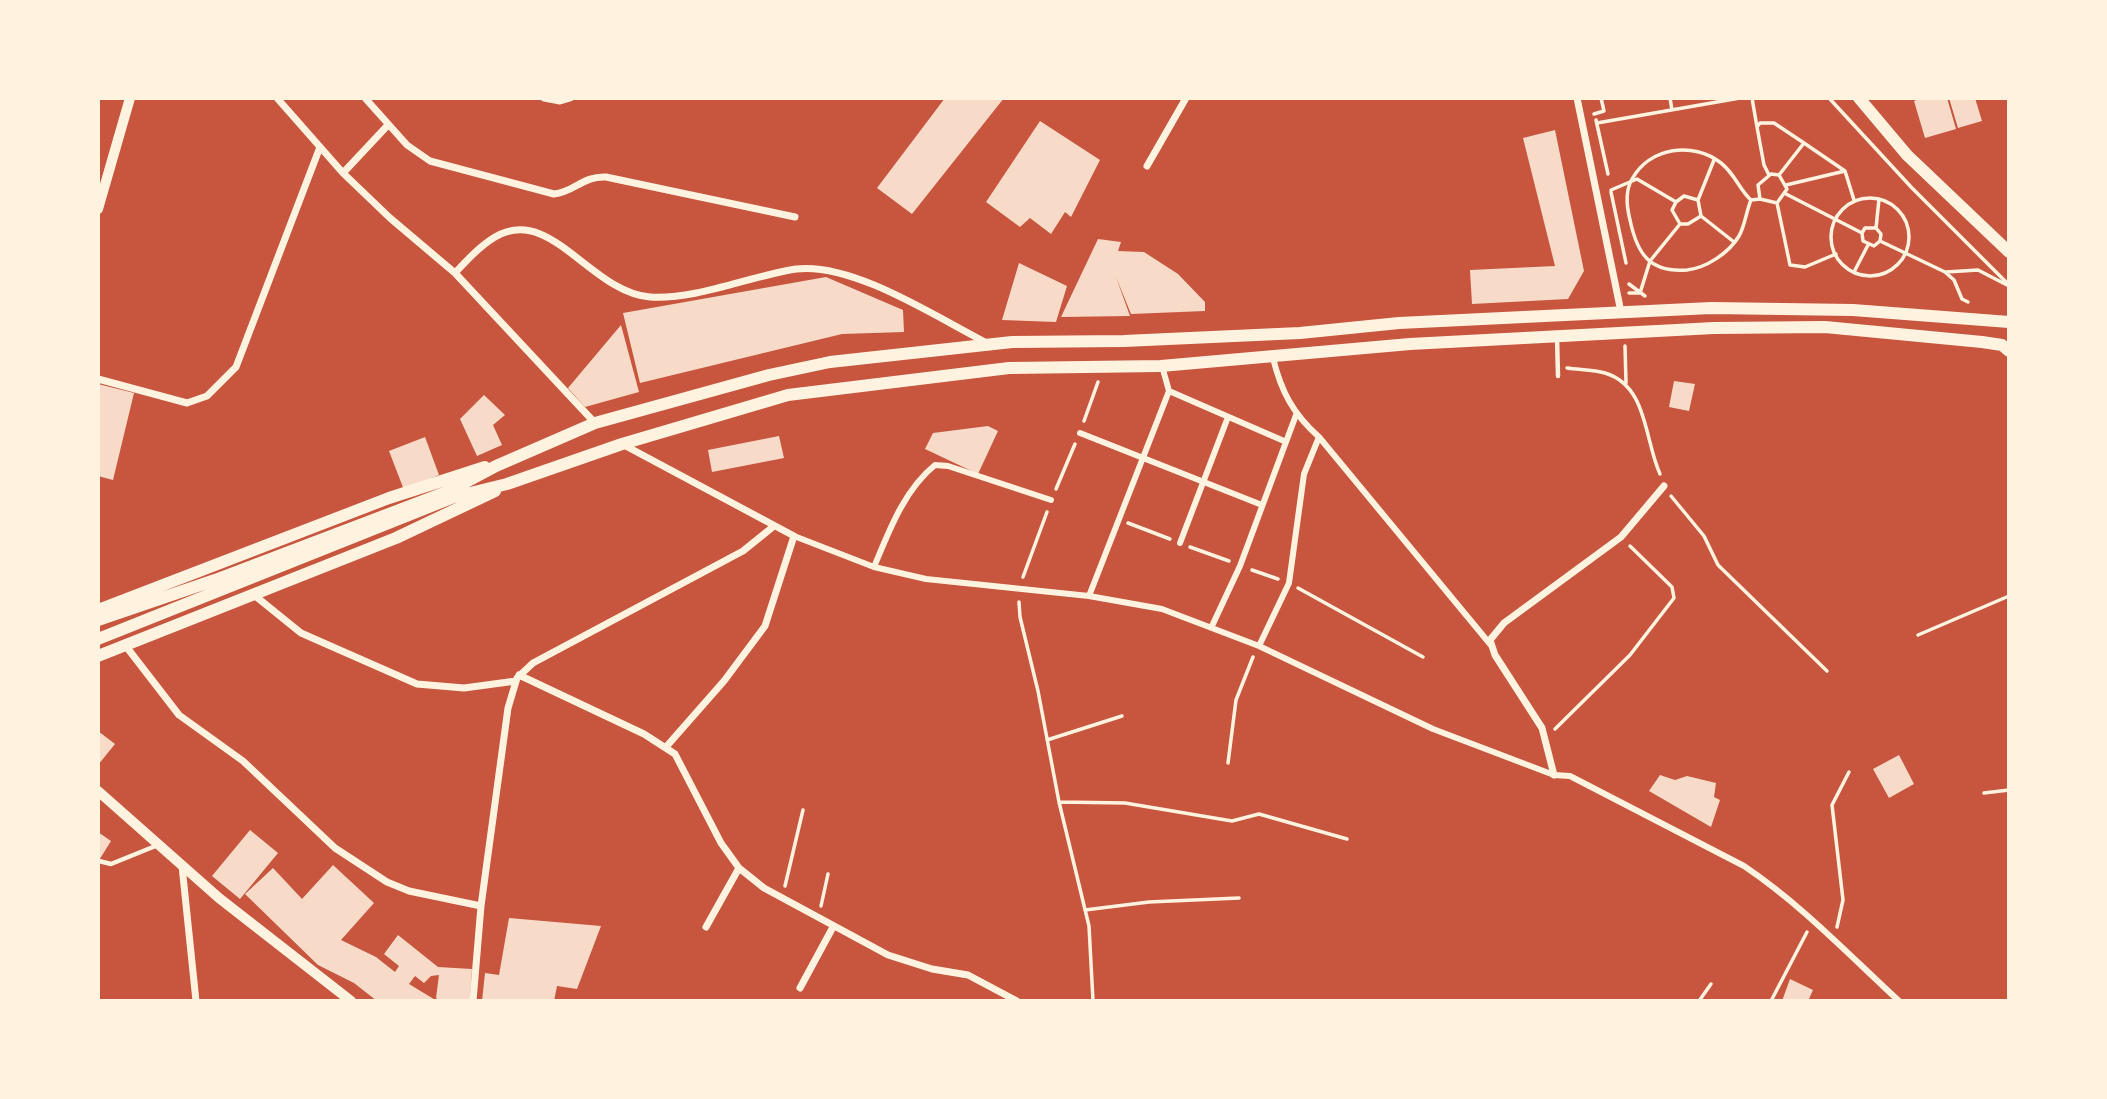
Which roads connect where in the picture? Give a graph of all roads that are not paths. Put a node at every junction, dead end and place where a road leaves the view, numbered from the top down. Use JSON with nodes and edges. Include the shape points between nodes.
{"nodes":[{"id":1,"x":130,"y":98,"type":"edge"},
{"id":2,"x":277,"y":98,"type":"edge"},
{"id":3,"x":365,"y":98,"type":"edge"},
{"id":4,"x":544,"y":98,"type":"edge"},
{"id":5,"x":570,"y":98,"type":"edge"},
{"id":6,"x":1186,"y":98,"type":"edge"},
{"id":7,"x":1577,"y":98,"type":"edge"},
{"id":8,"x":1858,"y":98,"type":"edge"},
{"id":9,"x":387,"y":125,"type":"junction"},
{"id":10,"x":320,"y":147,"type":"junction"},
{"id":11,"x":1147,"y":166,"type":"dead end"},
{"id":12,"x":343,"y":173,"type":"junction"},
{"id":13,"x":98,"y":209,"type":"edge"},
{"id":14,"x":795,"y":217,"type":"dead end"},
{"id":15,"x":2009,"y":253,"type":"edge"},
{"id":16,"x":455,"y":272,"type":"junction"},
{"id":17,"x":1621,"y":312,"type":"junction"},
{"id":18,"x":2009,"y":322,"type":"edge"},
{"id":19,"x":1557,"y":336,"type":"junction"},
{"id":20,"x":988,"y":344,"type":"junction"},
{"id":21,"x":2009,"y":351,"type":"edge"},
{"id":22,"x":1273,"y":358,"type":"junction"},
{"id":23,"x":1161,"y":366,"type":"junction"},
{"id":24,"x":1558,"y":376,"type":"dead end"},
{"id":25,"x":98,"y":379,"type":"edge"},
{"id":26,"x":1169,"y":391,"type":"junction"},
{"id":27,"x":1296,"y":415,"type":"junction"},
{"id":28,"x":1227,"y":417,"type":"junction"},
{"id":29,"x":595,"y":423,"type":"junction"},
{"id":30,"x":1080,"y":433,"type":"road end"},
{"id":31,"x":1319,"y":437,"type":"junction"},
{"id":32,"x":1284,"y":441,"type":"junction"},
{"id":33,"x":622,"y":444,"type":"junction"},
{"id":34,"x":1143,"y":459,"type":"junction"},
{"id":35,"x":496,"y":466,"type":"junction"},
{"id":36,"x":1203,"y":482,"type":"junction"},
{"id":37,"x":507,"y":484,"type":"junction"},
{"id":38,"x":1664,"y":486,"type":"road end"},
{"id":39,"x":1051,"y":500,"type":"road end"},
{"id":40,"x":1262,"y":505,"type":"junction"},
{"id":41,"x":774,"y":526,"type":"junction"},
{"id":42,"x":794,"y":536,"type":"junction"},
{"id":43,"x":1180,"y":543,"type":"dead end"},
{"id":44,"x":874,"y":567,"type":"junction"},
{"id":45,"x":254,"y":596,"type":"junction"},
{"id":46,"x":1089,"y":596,"type":"junction"},
{"id":47,"x":98,"y":610,"type":"edge"},
{"id":48,"x":98,"y":620,"type":"edge"},
{"id":49,"x":1212,"y":626,"type":"junction"},
{"id":50,"x":98,"y":639,"type":"edge"},
{"id":51,"x":1490,"y":644,"type":"junction"},
{"id":52,"x":125,"y":645,"type":"junction"},
{"id":53,"x":1259,"y":646,"type":"junction"},
{"id":54,"x":98,"y":656,"type":"edge"},
{"id":55,"x":517,"y":678,"type":"junction"},
{"id":56,"x":666,"y":747,"type":"junction"},
{"id":57,"x":1554,"y":775,"type":"junction"},
{"id":58,"x":98,"y":791,"type":"edge"},
{"id":59,"x":158,"y":844,"type":"junction"},
{"id":60,"x":99,"y":861,"type":"edge"},
{"id":61,"x":182,"y":866,"type":"junction"},
{"id":62,"x":739,"y":868,"type":"junction"},
{"id":63,"x":481,"y":906,"type":"junction"},
{"id":64,"x":706,"y":927,"type":"dead end"},
{"id":65,"x":833,"y":927,"type":"junction"},
{"id":66,"x":800,"y":988,"type":"dead end"},
{"id":67,"x":196,"y":1001,"type":"edge"},
{"id":68,"x":351,"y":1001,"type":"edge"},
{"id":69,"x":473,"y":1001,"type":"edge"},
{"id":70,"x":1017,"y":1001,"type":"edge"},
{"id":71,"x":1899,"y":1001,"type":"edge"}],
"edges":[{"from":1,"to":13,"type":"street"},
{"from":2,"to":10,"type":"street"},
{"from":3,"to":9,"type":"street"},
{"from":4,"to":5,"type":"street"},
{"from":6,"to":11,"type":"street"},
{"from":7,"to":17,"type":"street"},
{"from":8,"to":15,"type":"main road","via":[[1907,155]]},
{"from":9,"to":12,"type":"street"},
{"from":9,"to":14,"type":"street","via":[[430,161],[540,192],[561,194],[581,181],[606,177]]},
{"from":10,"to":12,"type":"street"},
{"from":10,"to":25,"type":"street","via":[[236,367],[207,396],[187,402]]},
{"from":12,"to":16,"type":"street"},
{"from":16,"to":20,"type":"street","via":[[494,238],[521,229],[555,241],[620,290],[649,297],[826,268],[862,279]]},
{"from":16,"to":29,"type":"street"},
{"from":17,"to":18,"type":"main road","via":[[1796,308]]},
{"from":17,"to":20,"type":"main road","via":[[1273,334]]},
{"from":19,"to":21,"type":"main road","via":[[1825,327],[1982,342]]},
{"from":19,"to":22,"type":"main road"},
{"from":19,"to":24,"type":"lane"},
{"from":20,"to":29,"type":"main road","via":[[830,362]]},
{"from":22,"to":23,"type":"main road"},
{"from":22,"to":27,"type":"street","via":[[1280,387]]},
{"from":23,"to":26,"type":"street"},
{"from":23,"to":33,"type":"main road","via":[[1009,368],[788,395]]},
{"from":26,"to":28,"type":"street"},
{"from":26,"to":34,"type":"street"},
{"from":27,"to":31,"type":"street"},
{"from":27,"to":32,"type":"street"},
{"from":28,"to":32,"type":"street"},
{"from":28,"to":36,"type":"street"},
{"from":29,"to":35,"type":"main road"},
{"from":30,"to":34,"type":"street"},
{"from":31,"to":51,"type":"street"},
{"from":31,"to":53,"type":"street","via":[[1304,474],[1289,583]]},
{"from":32,"to":40,"type":"street"},
{"from":33,"to":37,"type":"main road"},
{"from":33,"to":41,"type":"street"},
{"from":34,"to":36,"type":"street"},
{"from":34,"to":46,"type":"street"},
{"from":35,"to":47,"type":"main road","via":[[389,498]]},
{"from":35,"to":48,"type":"main road","via":[[439,495]]},
{"from":36,"to":40,"type":"street"},
{"from":36,"to":43,"type":"street"},
{"from":37,"to":45,"type":"main road","via":[[396,538]]},
{"from":37,"to":50,"type":"main road","via":[[454,497]]},
{"from":38,"to":51,"type":"street","via":[[1621,537],[1504,622]]},
{"from":39,"to":44,"type":"street","via":[[935,465],[902,507]]},
{"from":40,"to":49,"type":"street"},
{"from":41,"to":42,"type":"street"},
{"from":41,"to":55,"type":"street","via":[[743,551],[533,663]]},
{"from":42,"to":44,"type":"street"},
{"from":42,"to":56,"type":"street","via":[[765,626]]},
{"from":44,"to":46,"type":"street","via":[[926,579]]},
{"from":45,"to":52,"type":"main road"},
{"from":45,"to":55,"type":"street","via":[[301,633],[416,684],[464,688]]},
{"from":46,"to":49,"type":"street","via":[[1162,609]]},
{"from":49,"to":53,"type":"street"},
{"from":51,"to":57,"type":"street","via":[[1545,737]]},
{"from":52,"to":54,"type":"main road"},
{"from":52,"to":63,"type":"street","via":[[180,715],[243,761],[335,848],[409,891]]},
{"from":53,"to":57,"type":"street","via":[[1433,729]]},
{"from":55,"to":56,"type":"street"},
{"from":55,"to":63,"type":"street","via":[[505,731]]},
{"from":56,"to":62,"type":"street","via":[[683,766],[721,843]]},
{"from":57,"to":71,"type":"street","via":[[1587,784],[1744,866],[1814,918]]},
{"from":58,"to":59,"type":"street"},
{"from":59,"to":60,"type":"lane","via":[[111,864]]},
{"from":59,"to":61,"type":"street"},
{"from":61,"to":67,"type":"street"},
{"from":61,"to":68,"type":"street"},
{"from":62,"to":64,"type":"street"},
{"from":62,"to":65,"type":"street"},
{"from":63,"to":69,"type":"street"},
{"from":65,"to":66,"type":"street"},
{"from":65,"to":70,"type":"street","via":[[888,956],[968,975]]}]}
